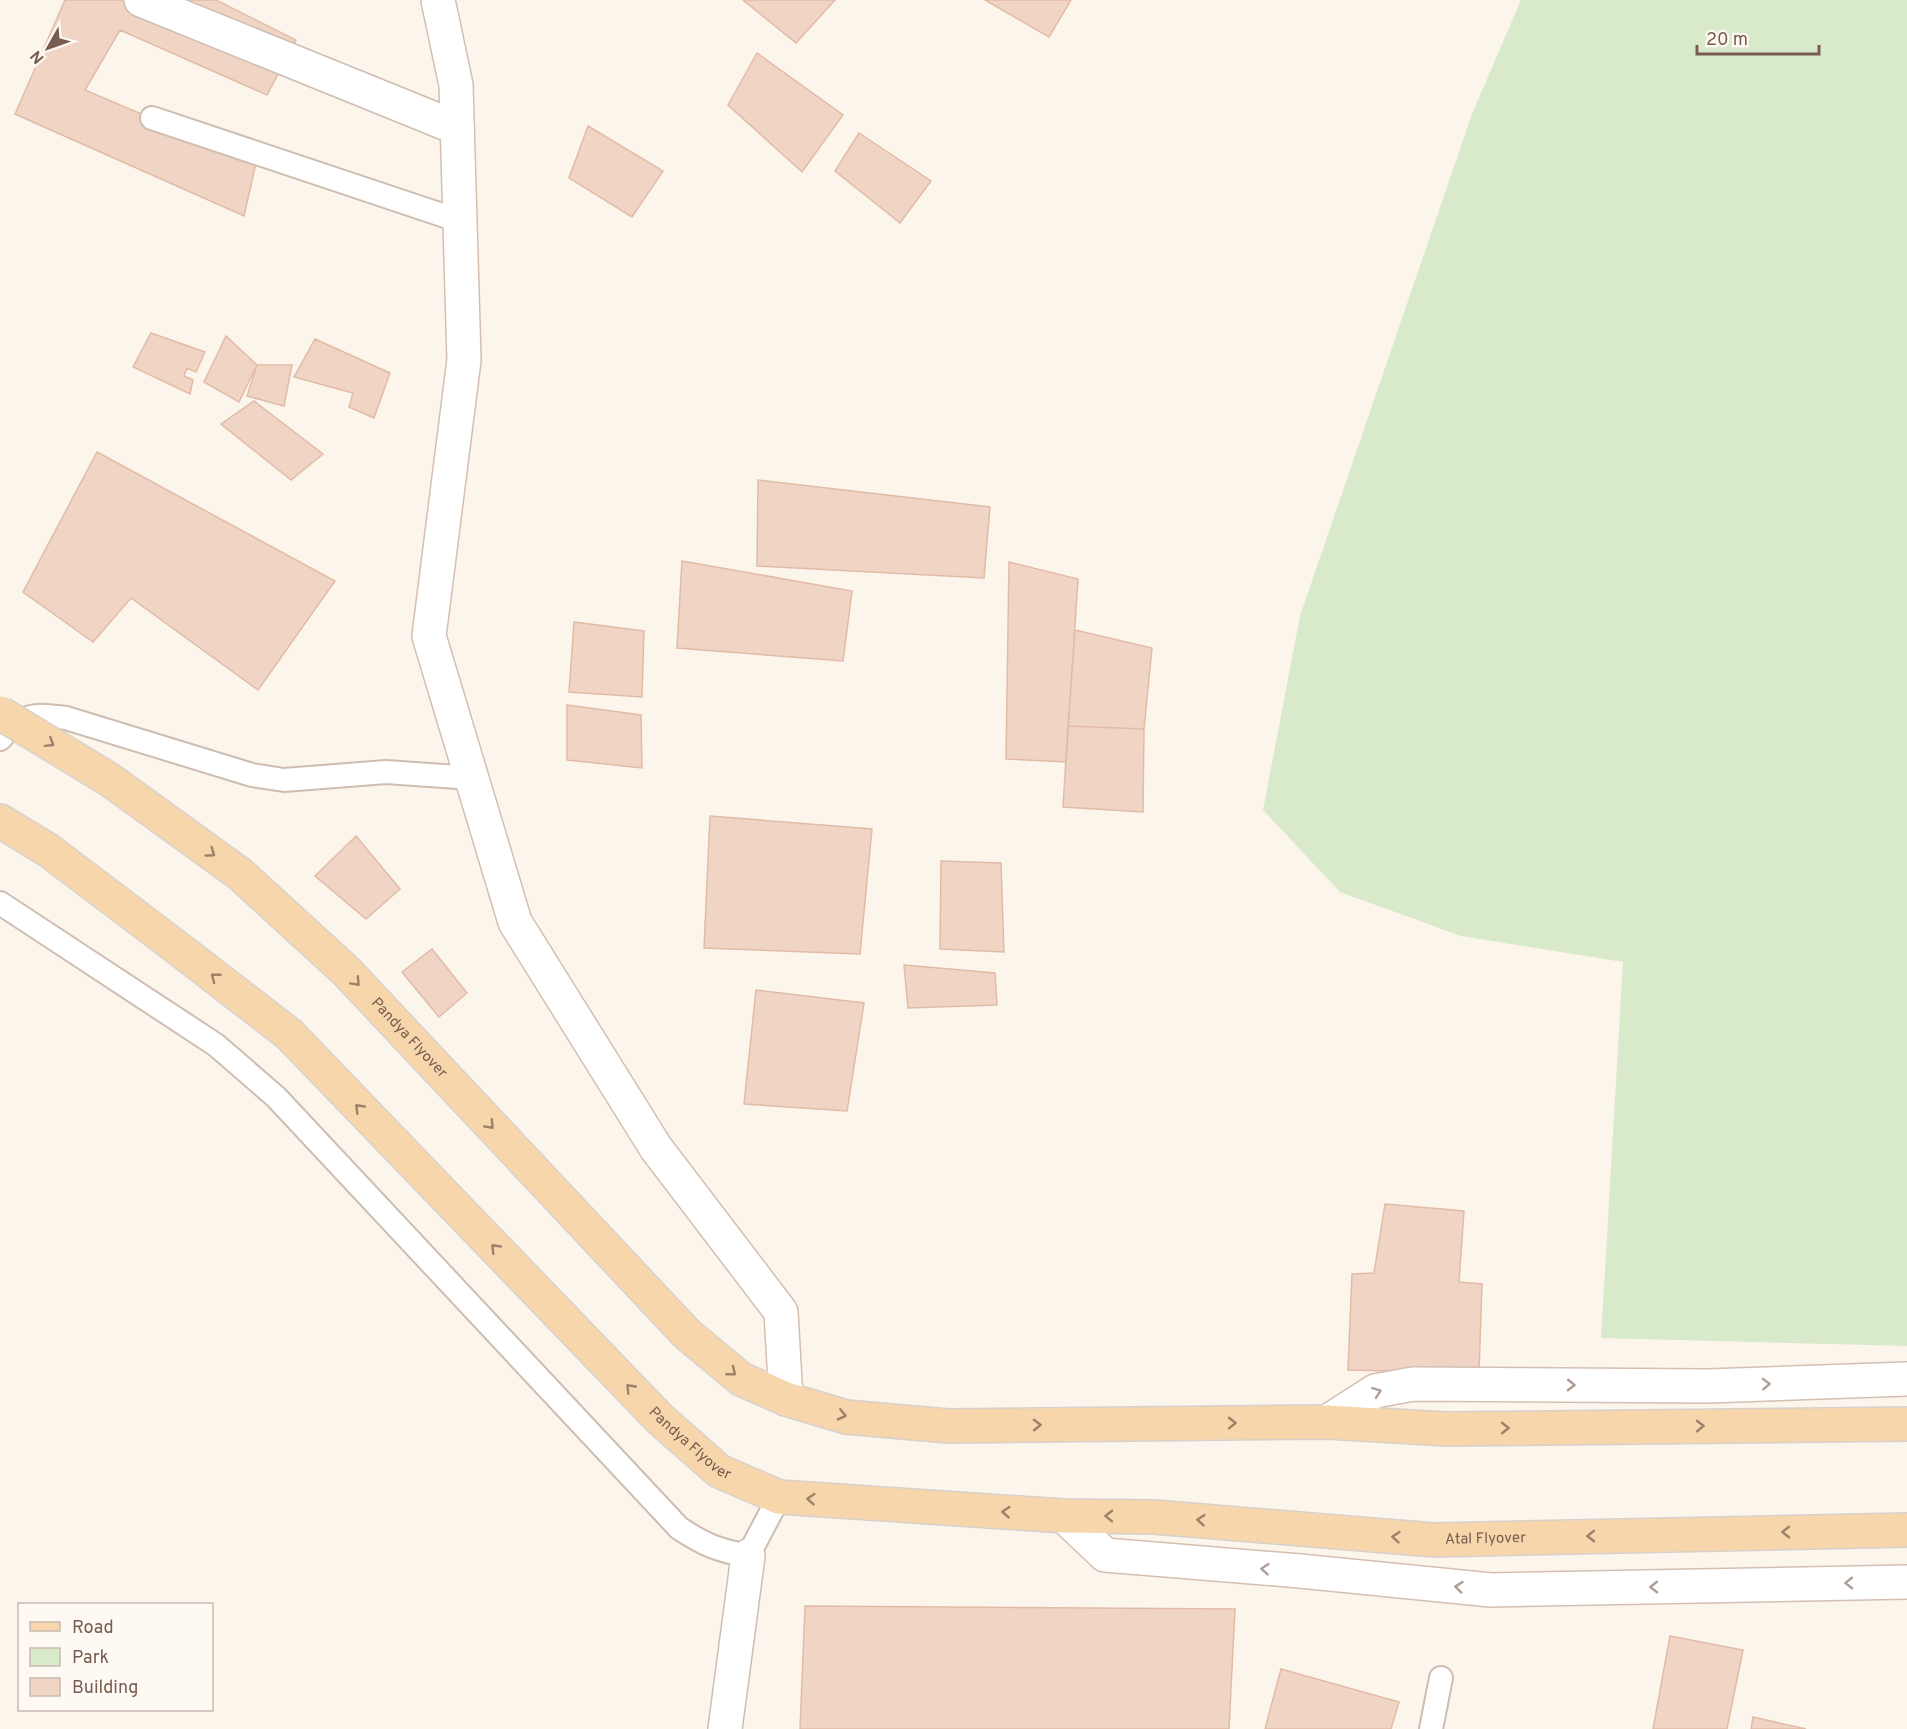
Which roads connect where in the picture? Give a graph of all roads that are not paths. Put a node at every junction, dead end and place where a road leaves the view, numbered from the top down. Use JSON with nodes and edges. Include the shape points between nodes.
{"nodes":[{"id":1,"x":141,"y":0,"type":"edge"},
{"id":2,"x":438,"y":0,"type":"edge"},
{"id":3,"x":152,"y":118,"type":"dead end"},
{"id":4,"x":457,"y":128,"type":"junction"},
{"id":5,"x":460,"y":221,"type":"junction"},
{"id":6,"x":0,"y":713,"type":"edge"},
{"id":7,"x":0,"y":739,"type":"edge"},
{"id":8,"x":472,"y":778,"type":"junction"},
{"id":9,"x":0,"y":821,"type":"edge"},
{"id":10,"x":0,"y":903,"type":"edge"},
{"id":11,"x":1907,"y":1379,"type":"edge"},
{"id":12,"x":786,"y":1399,"type":"junction"},
{"id":13,"x":1327,"y":1422,"type":"junction"},
{"id":14,"x":1907,"y":1424,"type":"edge"},
{"id":15,"x":779,"y":1497,"type":"junction"},
{"id":16,"x":1064,"y":1516,"type":"junction"},
{"id":17,"x":1907,"y":1530,"type":"edge"},
{"id":18,"x":748,"y":1556,"type":"junction"},
{"id":19,"x":1907,"y":1582,"type":"edge"},
{"id":20,"x":1441,"y":1678,"type":"dead end"},
{"id":21,"x":725,"y":1729,"type":"edge"},
{"id":22,"x":1431,"y":1729,"type":"edge"}],
"edges":[{"from":1,"to":4,"type":"street"},
{"from":2,"to":4,"type":"street","via":[[456,85]]},
{"from":3,"to":5,"type":"lane"},
{"from":4,"to":5,"type":"street"},
{"from":5,"to":8,"type":"street","via":[[464,360],[429,636]]},
{"from":6,"to":12,"type":"main road","name":"Pandya Flyover","one_way":true,"bridge":true,"via":[[110,780],[240,874],[346,971],[687,1334],[741,1379]]},
{"from":7,"to":8,"type":"lane","via":[[28,716],[45,715],[252,775],[284,780],[386,772]]},
{"from":8,"to":12,"type":"street","via":[[516,922],[656,1148],[781,1312]]},
{"from":15,"to":9,"type":"main road","name":"Pandya Flyover","one_way":true,"via":[[719,1471],[660,1419],[289,1034],[48,850]]},
{"from":10,"to":18,"type":"lane","via":[[216,1045],[276,1098],[679,1528],[724,1552]]},
{"from":13,"to":11,"type":"street","one_way":true,"via":[[1375,1391],[1413,1384],[1708,1386]]},
{"from":12,"to":13,"type":"main road","name":"Pandya Flyover","one_way":true,"via":[[846,1417],[948,1426]]},
{"from":13,"to":14,"type":"main road","one_way":true,"via":[[1446,1428]]},
{"from":16,"to":15,"type":"main road","name":"Pandya Flyover","one_way":true},
{"from":15,"to":18,"type":"lane"},
{"from":17,"to":16,"type":"main road","name":"Atal Flyover","one_way":true,"via":[[1434,1540],[1154,1516]]},
{"from":19,"to":16,"type":"street","one_way":true,"via":[[1491,1590],[1105,1556]]},
{"from":18,"to":21,"type":"street"},
{"from":20,"to":22,"type":"lane"}]}
